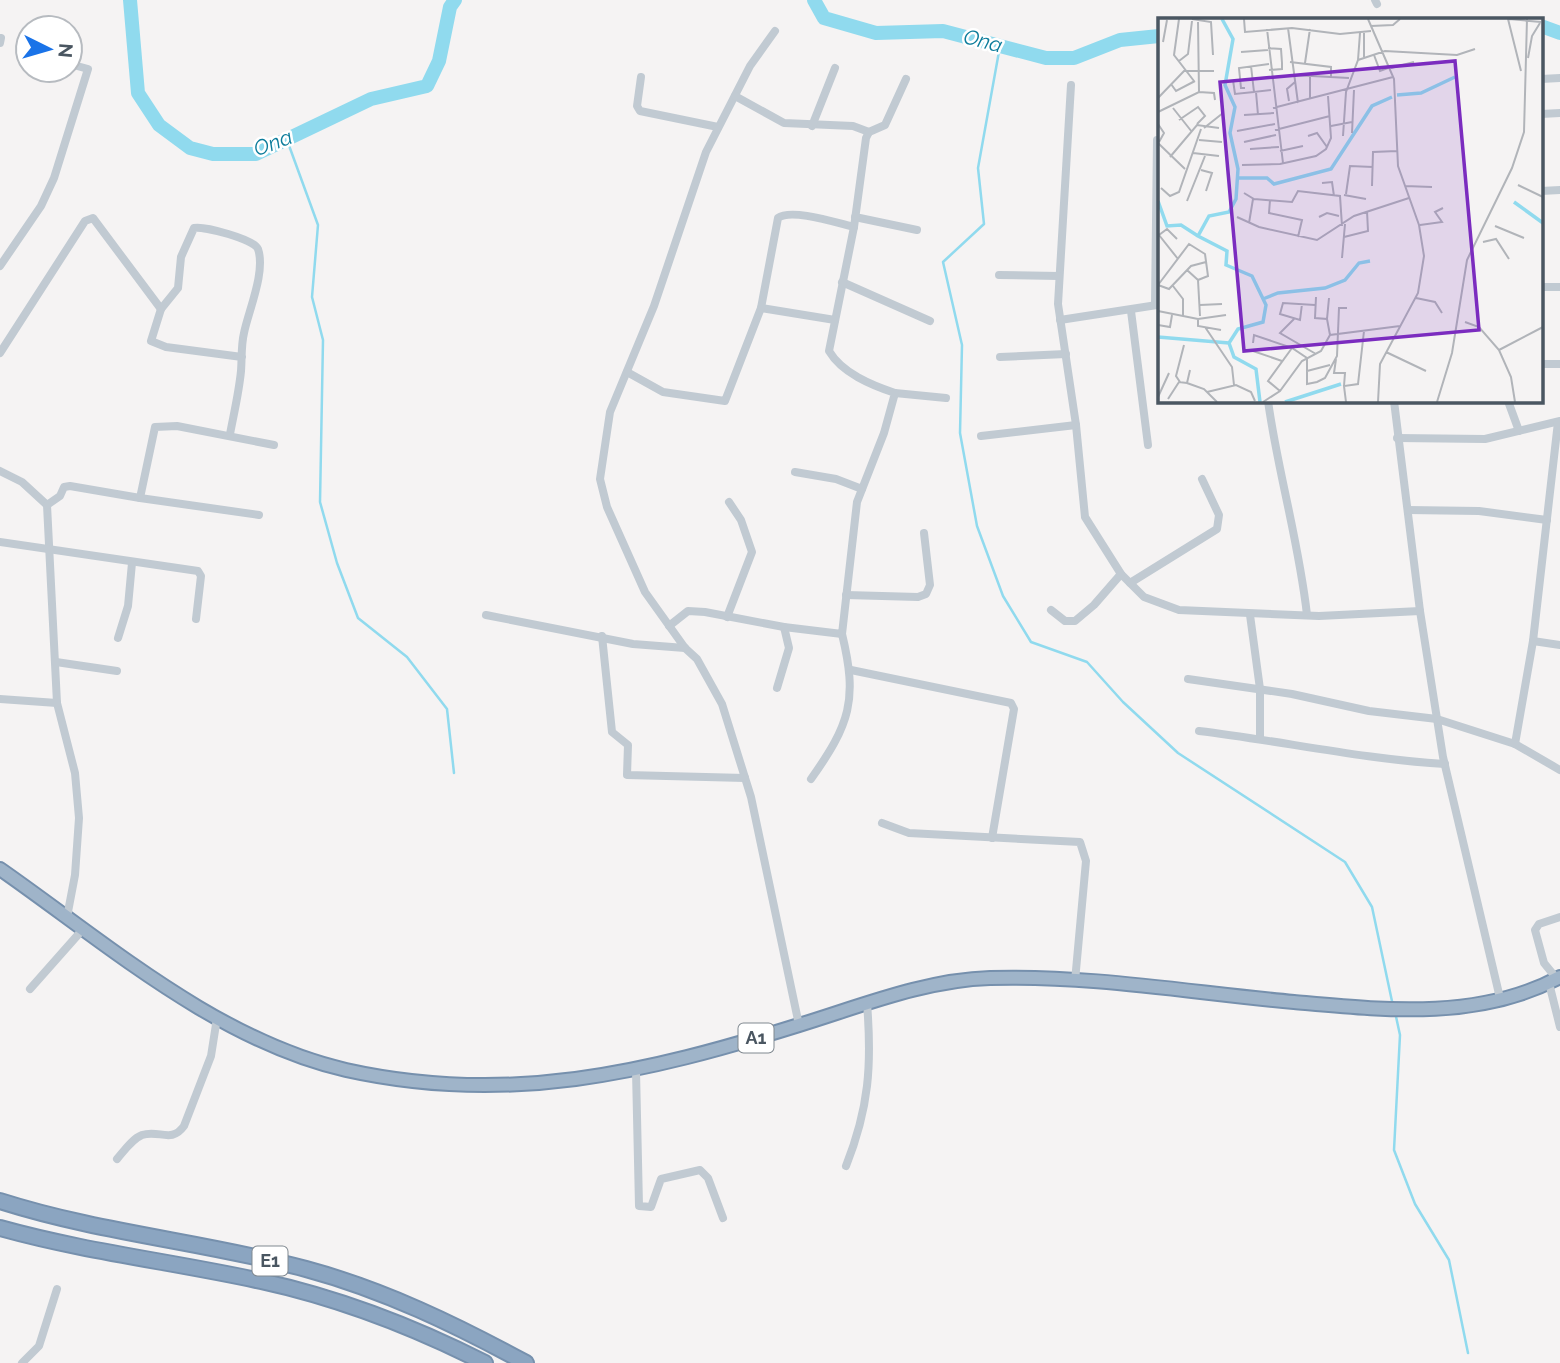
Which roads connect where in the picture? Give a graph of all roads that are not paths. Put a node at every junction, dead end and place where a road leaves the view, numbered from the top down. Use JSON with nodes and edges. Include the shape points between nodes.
{"nodes":[{"id":1,"x":775,"y":31,"type":"dead end"},
{"id":2,"x":84,"y":68,"type":"edge"},
{"id":3,"x":835,"y":68,"type":"dead end"},
{"id":4,"x":641,"y":78,"type":"dead end"},
{"id":5,"x":1560,"y":78,"type":"edge"},
{"id":6,"x":906,"y":79,"type":"dead end"},
{"id":7,"x":1542,"y":79,"type":"edge"},
{"id":8,"x":84,"y":82,"type":"edge"},
{"id":9,"x":83,"y":84,"type":"edge"},
{"id":10,"x":1071,"y":85,"type":"dead end"},
{"id":11,"x":735,"y":96,"type":"junction"},
{"id":12,"x":1560,"y":113,"type":"edge"},
{"id":13,"x":1542,"y":114,"type":"edge"},
{"id":14,"x":812,"y":126,"type":"junction"},
{"id":15,"x":718,"y":127,"type":"junction"},
{"id":16,"x":869,"y":132,"type":"junction"},
{"id":17,"x":1157,"y":140,"type":"dead end"},
{"id":18,"x":1560,"y":190,"type":"edge"},
{"id":19,"x":1542,"y":191,"type":"edge"},
{"id":20,"x":855,"y":217,"type":"junction"},
{"id":21,"x":854,"y":227,"type":"junction"},
{"id":22,"x":917,"y":230,"type":"dead end"},
{"id":23,"x":0,"y":266,"type":"edge"},
{"id":24,"x":999,"y":275,"type":"dead end"},
{"id":25,"x":1059,"y":276,"type":"junction"},
{"id":26,"x":842,"y":282,"type":"junction"},
{"id":27,"x":1542,"y":287,"type":"edge"},
{"id":28,"x":1560,"y":287,"type":"edge"},
{"id":29,"x":1157,"y":305,"type":"edge"},
{"id":30,"x":761,"y":308,"type":"junction"},
{"id":31,"x":161,"y":309,"type":"junction"},
{"id":32,"x":1131,"y":311,"type":"junction"},
{"id":33,"x":835,"y":320,"type":"junction"},
{"id":34,"x":1060,"y":320,"type":"junction"},
{"id":35,"x":930,"y":321,"type":"dead end"},
{"id":36,"x":0,"y":353,"type":"edge"},
{"id":37,"x":1066,"y":354,"type":"junction"},
{"id":38,"x":242,"y":357,"type":"junction"},
{"id":39,"x":1000,"y":357,"type":"dead end"},
{"id":40,"x":1560,"y":363,"type":"edge"},
{"id":41,"x":1542,"y":364,"type":"edge"},
{"id":42,"x":626,"y":372,"type":"junction"},
{"id":43,"x":895,"y":393,"type":"junction"},
{"id":44,"x":946,"y":398,"type":"dead end"},
{"id":45,"x":1268,"y":402,"type":"edge"},
{"id":46,"x":1394,"y":402,"type":"edge"},
{"id":47,"x":1508,"y":402,"type":"edge"},
{"id":48,"x":1559,"y":422,"type":"edge"},
{"id":49,"x":1076,"y":425,"type":"junction"},
{"id":50,"x":1519,"y":430,"type":"junction"},
{"id":51,"x":230,"y":434,"type":"junction"},
{"id":52,"x":981,"y":436,"type":"dead end"},
{"id":53,"x":1397,"y":438,"type":"junction"},
{"id":54,"x":274,"y":445,"type":"dead end"},
{"id":55,"x":1148,"y":445,"type":"dead end"},
{"id":56,"x":0,"y":471,"type":"edge"},
{"id":57,"x":795,"y":472,"type":"dead end"},
{"id":58,"x":1202,"y":479,"type":"dead end"},
{"id":59,"x":862,"y":489,"type":"junction"},
{"id":60,"x":140,"y":498,"type":"junction"},
{"id":61,"x":729,"y":502,"type":"dead end"},
{"id":62,"x":47,"y":505,"type":"junction"},
{"id":63,"x":1408,"y":510,"type":"junction"},
{"id":64,"x":259,"y":515,"type":"dead end"},
{"id":65,"x":1548,"y":520,"type":"junction"},
{"id":66,"x":924,"y":533,"type":"dead end"},
{"id":67,"x":0,"y":542,"type":"edge"},
{"id":68,"x":48,"y":548,"type":"junction"},
{"id":69,"x":132,"y":563,"type":"junction"},
{"id":70,"x":1121,"y":574,"type":"junction"},
{"id":71,"x":1130,"y":583,"type":"junction"},
{"id":72,"x":846,"y":595,"type":"junction"},
{"id":73,"x":1051,"y":610,"type":"dead end"},
{"id":74,"x":1420,"y":611,"type":"junction"},
{"id":75,"x":486,"y":615,"type":"dead end"},
{"id":76,"x":1250,"y":615,"type":"junction"},
{"id":77,"x":1307,"y":615,"type":"junction"},
{"id":78,"x":727,"y":617,"type":"junction"},
{"id":79,"x":196,"y":619,"type":"dead end"},
{"id":80,"x":669,"y":626,"type":"junction"},
{"id":81,"x":784,"y":627,"type":"junction"},
{"id":82,"x":842,"y":634,"type":"junction"},
{"id":83,"x":602,"y":636,"type":"junction"},
{"id":84,"x":118,"y":638,"type":"dead end"},
{"id":85,"x":1533,"y":641,"type":"junction"},
{"id":86,"x":1560,"y":645,"type":"edge"},
{"id":87,"x":685,"y":648,"type":"junction"},
{"id":88,"x":56,"y":662,"type":"junction"},
{"id":89,"x":851,"y":670,"type":"junction"},
{"id":90,"x":117,"y":671,"type":"dead end"},
{"id":91,"x":1188,"y":679,"type":"dead end"},
{"id":92,"x":777,"y":688,"type":"dead end"},
{"id":93,"x":1260,"y":689,"type":"junction"},
{"id":94,"x":0,"y":699,"type":"edge"},
{"id":95,"x":57,"y":703,"type":"junction"},
{"id":96,"x":1437,"y":719,"type":"junction"},
{"id":97,"x":1199,"y":731,"type":"dead end"},
{"id":98,"x":1260,"y":738,"type":"junction"},
{"id":99,"x":1515,"y":744,"type":"junction"},
{"id":100,"x":1445,"y":764,"type":"junction"},
{"id":101,"x":1560,"y":770,"type":"edge"},
{"id":102,"x":744,"y":778,"type":"junction"},
{"id":103,"x":811,"y":779,"type":"dead end"},
{"id":104,"x":882,"y":823,"type":"dead end"},
{"id":105,"x":992,"y":838,"type":"junction"},
{"id":106,"x":0,"y":869,"type":"edge"},
{"id":107,"x":66,"y":917,"type":"junction"},
{"id":108,"x":1560,"y":917,"type":"edge"},
{"id":109,"x":84,"y":928,"type":"junction"},
{"id":110,"x":1555,"y":980,"type":"edge"},
{"id":111,"x":1075,"y":981,"type":"junction"},
{"id":112,"x":30,"y":989,"type":"dead end"},
{"id":113,"x":1500,"y":998,"type":"junction"},
{"id":114,"x":867,"y":1003,"type":"junction"},
{"id":115,"x":217,"y":1018,"type":"junction"},
{"id":116,"x":799,"y":1025,"type":"junction"},
{"id":117,"x":1560,"y":1027,"type":"edge"},
{"id":118,"x":636,"y":1071,"type":"junction"},
{"id":119,"x":117,"y":1159,"type":"dead end"},
{"id":120,"x":846,"y":1166,"type":"dead end"},
{"id":121,"x":0,"y":1201,"type":"edge"},
{"id":122,"x":723,"y":1218,"type":"dead end"},
{"id":123,"x":0,"y":1228,"type":"edge"},
{"id":124,"x":57,"y":1289,"type":"dead end"},
{"id":125,"x":22,"y":1363,"type":"edge"},
{"id":126,"x":485,"y":1363,"type":"edge"},
{"id":127,"x":526,"y":1363,"type":"edge"}],
"edges":[{"from":1,"to":11,"type":"street"},
{"from":2,"to":8,"type":"street","via":[[88,69]]},
{"from":3,"to":14,"type":"street"},
{"from":4,"to":15,"type":"street","via":[[640,111]]},
{"from":5,"to":7,"type":"street"},
{"from":6,"to":16,"type":"street","via":[[885,125]]},
{"from":9,"to":23,"type":"street","via":[[54,178],[41,206]]},
{"from":10,"to":25,"type":"street"},
{"from":11,"to":14,"type":"street","via":[[775,120]]},
{"from":11,"to":15,"type":"street"},
{"from":12,"to":13,"type":"street"},
{"from":14,"to":16,"type":"street","via":[[853,126]]},
{"from":15,"to":42,"type":"street"},
{"from":16,"to":20,"type":"street"},
{"from":17,"to":29,"type":"street"},
{"from":18,"to":19,"type":"street"},
{"from":20,"to":21,"type":"street"},
{"from":20,"to":22,"type":"street"},
{"from":21,"to":26,"type":"street"},
{"from":21,"to":30,"type":"street","via":[[795,215],[778,218]]},
{"from":24,"to":25,"type":"street"},
{"from":25,"to":34,"type":"street"},
{"from":26,"to":33,"type":"street"},
{"from":26,"to":35,"type":"street"},
{"from":27,"to":28,"type":"street"},
{"from":29,"to":32,"type":"street"},
{"from":30,"to":33,"type":"street"},
{"from":30,"to":42,"type":"street","via":[[724,401],[663,392]]},
{"from":31,"to":36,"type":"street","via":[[93,218],[85,221]]},
{"from":31,"to":38,"type":"street","via":[[151,341]]},
{"from":31,"to":38,"type":"street","via":[[178,288],[181,257],[194,228],[254,244],[258,250],[257,282]]},
{"from":32,"to":34,"type":"street"},
{"from":32,"to":55,"type":"street"},
{"from":33,"to":43,"type":"street","via":[[829,351],[837,364]]},
{"from":34,"to":37,"type":"street"},
{"from":37,"to":39,"type":"street"},
{"from":37,"to":49,"type":"street"},
{"from":38,"to":51,"type":"street"},
{"from":40,"to":41,"type":"street"},
{"from":42,"to":80,"type":"street","via":[[610,412],[600,479],[607,507],[645,592]]},
{"from":43,"to":44,"type":"street"},
{"from":43,"to":59,"type":"street"},
{"from":45,"to":77,"type":"street","via":[[1278,470],[1300,553]]},
{"from":46,"to":53,"type":"street"},
{"from":47,"to":50,"type":"street"},
{"from":48,"to":50,"type":"street"},
{"from":48,"to":65,"type":"street"},
{"from":49,"to":52,"type":"street"},
{"from":49,"to":70,"type":"street","via":[[1084,517]]},
{"from":50,"to":53,"type":"street","via":[[1485,439]]},
{"from":51,"to":54,"type":"street"},
{"from":51,"to":60,"type":"street","via":[[155,427]]},
{"from":53,"to":63,"type":"street"},
{"from":56,"to":62,"type":"street","via":[[22,482]]},
{"from":57,"to":59,"type":"street"},
{"from":58,"to":71,"type":"street","via":[[1219,515],[1217,529]]},
{"from":59,"to":72,"type":"street","via":[[852,524]]},
{"from":60,"to":62,"type":"street","via":[[71,486],[64,487]]},
{"from":60,"to":64,"type":"street"},
{"from":61,"to":78,"type":"street","via":[[752,552]]},
{"from":62,"to":68,"type":"street"},
{"from":63,"to":65,"type":"street","via":[[1479,511]]},
{"from":63,"to":74,"type":"street"},
{"from":65,"to":85,"type":"street"},
{"from":66,"to":72,"type":"street","via":[[930,585],[926,594]]},
{"from":67,"to":68,"type":"street"},
{"from":68,"to":69,"type":"street"},
{"from":68,"to":88,"type":"street"},
{"from":69,"to":79,"type":"street","via":[[198,571]]},
{"from":69,"to":84,"type":"street","via":[[128,606]]},
{"from":70,"to":71,"type":"street"},
{"from":70,"to":73,"type":"street","via":[[1074,621],[1065,621]]},
{"from":71,"to":76,"type":"street","via":[[1144,597],[1179,610]]},
{"from":72,"to":82,"type":"street"},
{"from":74,"to":77,"type":"street"},
{"from":74,"to":96,"type":"street"},
{"from":75,"to":83,"type":"street"},
{"from":76,"to":77,"type":"street"},
{"from":76,"to":93,"type":"street"},
{"from":78,"to":80,"type":"street","via":[[688,611]]},
{"from":78,"to":81,"type":"street"},
{"from":80,"to":87,"type":"street"},
{"from":81,"to":82,"type":"street"},
{"from":81,"to":92,"type":"street","via":[[789,648]]},
{"from":82,"to":89,"type":"street"},
{"from":83,"to":87,"type":"street"},
{"from":83,"to":102,"type":"street","via":[[612,732],[628,745],[627,775]]},
{"from":85,"to":86,"type":"street"},
{"from":85,"to":99,"type":"street"},
{"from":87,"to":102,"type":"street","via":[[697,659],[722,704]]},
{"from":88,"to":90,"type":"street"},
{"from":88,"to":95,"type":"street"},
{"from":89,"to":103,"type":"street","via":[[851,702],[838,738]]},
{"from":89,"to":105,"type":"street","via":[[1011,703],[1014,709]]},
{"from":91,"to":93,"type":"street"},
{"from":93,"to":96,"type":"street"},
{"from":93,"to":98,"type":"street"},
{"from":94,"to":95,"type":"street"},
{"from":95,"to":107,"type":"street","via":[[75,773],[79,818]]},
{"from":96,"to":99,"type":"street"},
{"from":96,"to":100,"type":"street"},
{"from":97,"to":98,"type":"street"},
{"from":98,"to":100,"type":"street","via":[[1385,761]]},
{"from":99,"to":101,"type":"street"},
{"from":100,"to":113,"type":"street"},
{"from":102,"to":116,"type":"street"},
{"from":104,"to":105,"type":"street","via":[[909,834]]},
{"from":105,"to":111,"type":"street","via":[[1080,842],[1086,861]]},
{"from":106,"to":107,"type":"highway","number":"A1"},
{"from":107,"to":109,"type":"highway","number":"A1"},
{"from":108,"to":110,"type":"street","via":[[1535,930],[1544,963]]},
{"from":109,"to":112,"type":"street"},
{"from":109,"to":115,"type":"highway","number":"A1"},
{"from":110,"to":113,"type":"highway","number":"A1"},
{"from":110,"to":117,"type":"street"},
{"from":111,"to":113,"type":"highway","number":"A1","via":[[1408,1012]]},
{"from":111,"to":114,"type":"highway","number":"A1","via":[[986,978]]},
{"from":114,"to":116,"type":"highway","number":"A1"},
{"from":114,"to":120,"type":"street","via":[[871,1067],[867,1099]]},
{"from":115,"to":118,"type":"highway","number":"A1","via":[[321,1063],[403,1079],[524,1085]]},
{"from":115,"to":119,"type":"street","via":[[211,1056],[184,1126],[169,1137],[142,1135]]},
{"from":116,"to":118,"type":"highway","number":"A1"},
{"from":118,"to":122,"type":"street","via":[[639,1206],[651,1207],[664,1176],[700,1170],[708,1178]]},
{"from":121,"to":127,"type":"highway","number":"E1","via":[[53,1218],[232,1252],[352,1282],[431,1314]]},
{"from":123,"to":126,"type":"highway","number":"E1","via":[[317,1295],[412,1329]]},
{"from":124,"to":125,"type":"street","via":[[39,1346]]}]}
